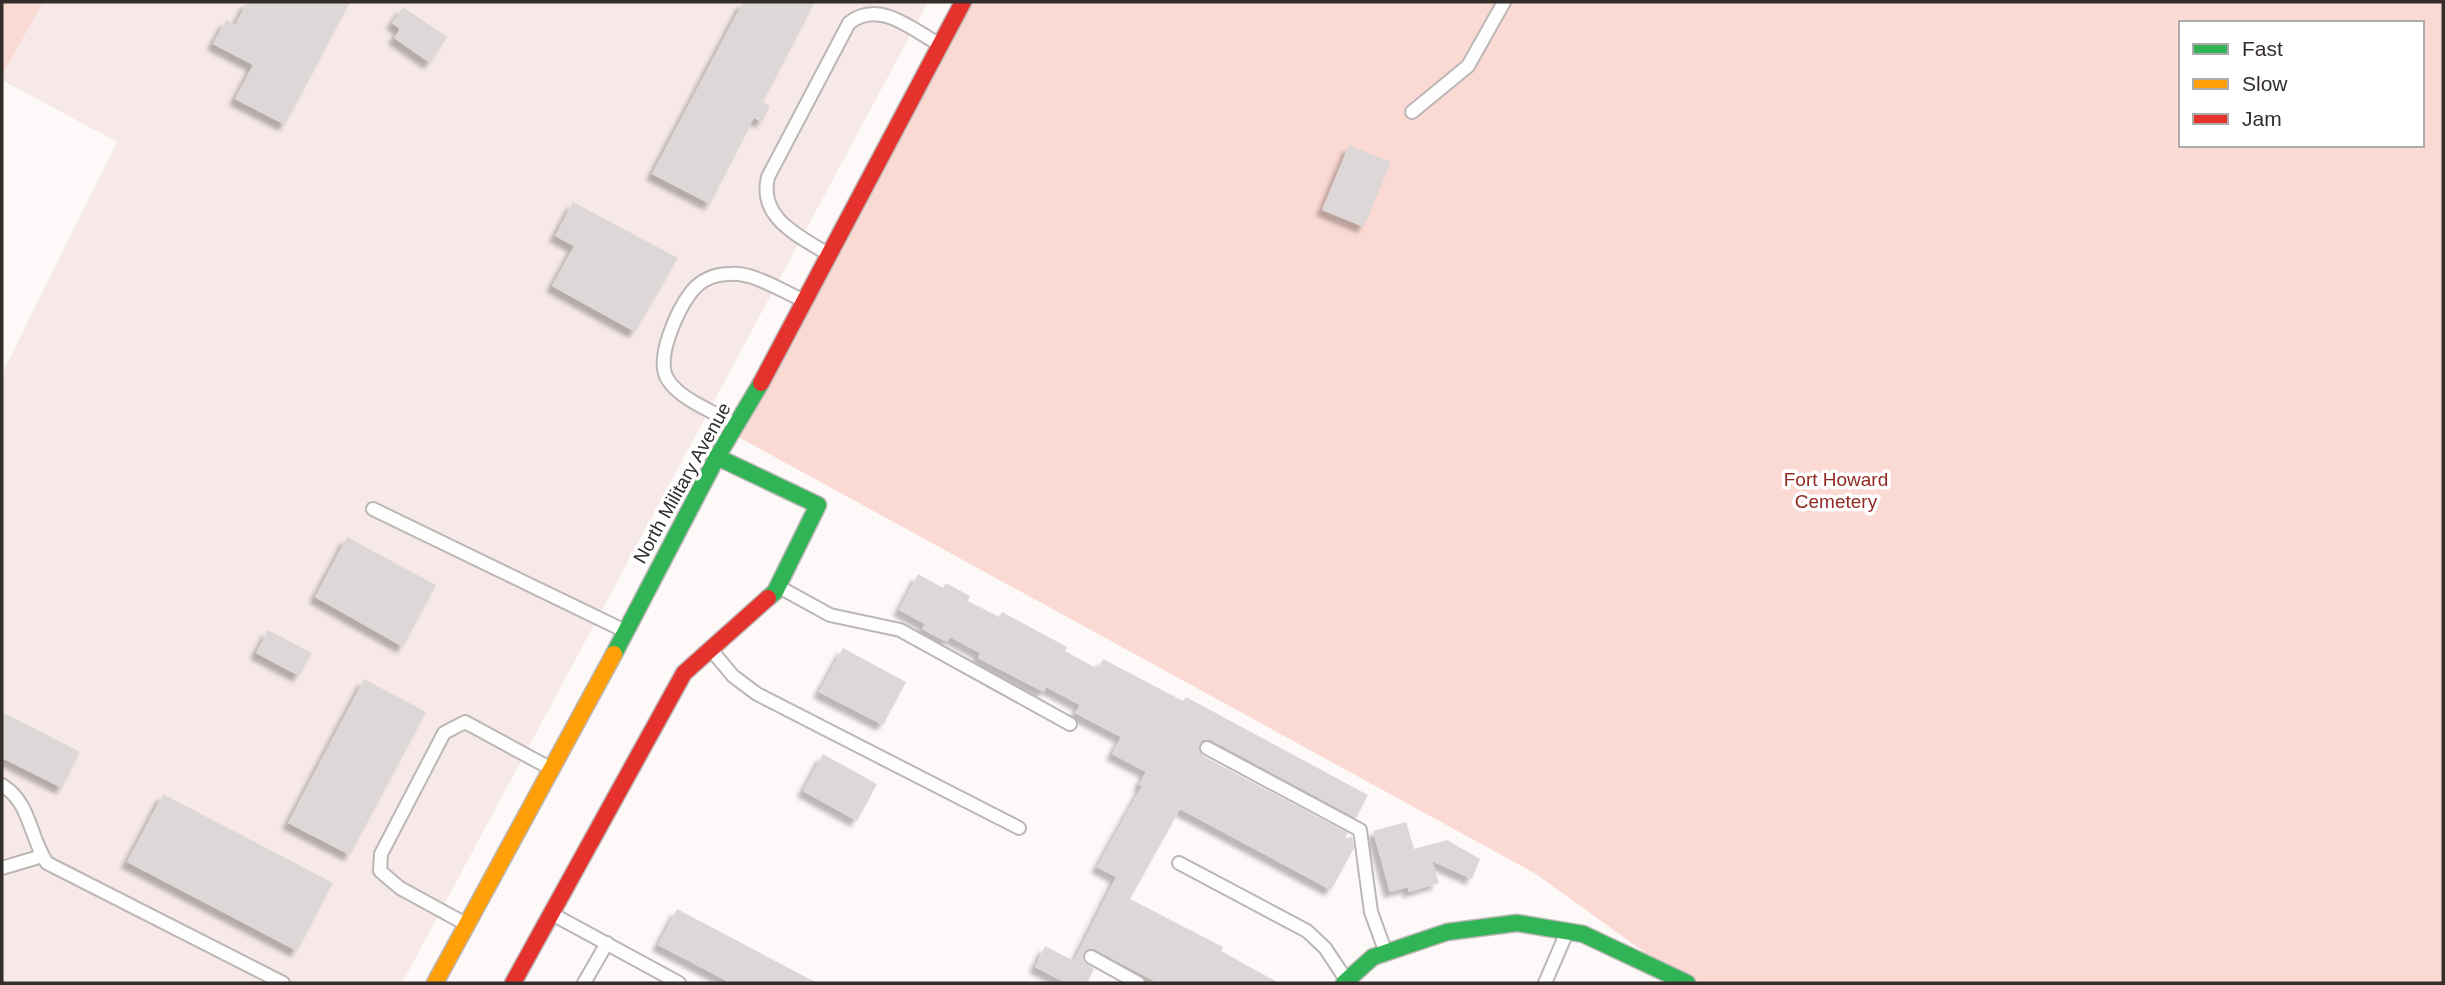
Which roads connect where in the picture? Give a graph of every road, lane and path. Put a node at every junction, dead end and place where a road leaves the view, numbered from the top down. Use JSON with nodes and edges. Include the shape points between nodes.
{"nodes":[{"id":1,"x":964,"y":2,"type":"edge"},
{"id":2,"x":1504,"y":2,"type":"edge"},
{"id":3,"x":941,"y":45,"type":"junction"},
{"id":4,"x":1412,"y":113,"type":"dead end"},
{"id":5,"x":829,"y":255,"type":"junction"},
{"id":6,"x":806,"y":301,"type":"junction"},
{"id":7,"x":738,"y":426,"type":"junction"},
{"id":8,"x":717,"y":457,"type":"junction"},
{"id":9,"x":373,"y":509,"type":"dead end"},
{"id":10,"x":778,"y":586,"type":"junction"},
{"id":11,"x":626,"y":631,"type":"junction"},
{"id":12,"x":711,"y":649,"type":"junction"},
{"id":13,"x":1070,"y":724,"type":"dead end"},
{"id":14,"x":1207,"y":748,"type":"dead end"},
{"id":15,"x":552,"y":768,"type":"junction"},
{"id":16,"x":2,"y":785,"type":"edge"},
{"id":17,"x":1019,"y":828,"type":"dead end"},
{"id":18,"x":42,"y":856,"type":"junction"},
{"id":19,"x":1178,"y":863,"type":"dead end"},
{"id":20,"x":2,"y":868,"type":"edge"},
{"id":21,"x":552,"y":914,"type":"junction"},
{"id":22,"x":467,"y":925,"type":"junction"},
{"id":23,"x":1568,"y":931,"type":"junction"},
{"id":24,"x":607,"y":943,"type":"junction"},
{"id":25,"x":1386,"y":953,"type":"junction"},
{"id":26,"x":1091,"y":957,"type":"dead end"},
{"id":27,"x":1346,"y":982,"type":"edge"},
{"id":28,"x":283,"y":983,"type":"edge"},
{"id":29,"x":435,"y":983,"type":"edge"},
{"id":30,"x":513,"y":983,"type":"edge"},
{"id":31,"x":584,"y":983,"type":"edge"},
{"id":32,"x":680,"y":983,"type":"edge"},
{"id":33,"x":1138,"y":983,"type":"edge"},
{"id":34,"x":1545,"y":983,"type":"edge"},
{"id":35,"x":1687,"y":983,"type":"edge"}],
"edges":[{"from":1,"to":3,"type":"main road","name":"North Military Avenue"},
{"from":2,"to":4,"type":"lane","via":[[1468,66]]},
{"from":3,"to":5,"type":"main road","name":"North Military Avenue"},
{"from":3,"to":5,"type":"lane","via":[[873,11],[849,23],[765,189],[776,217]]},
{"from":5,"to":6,"type":"main road","name":"North Military Avenue"},
{"from":6,"to":7,"type":"main road","name":"North Military Avenue"},
{"from":6,"to":7,"type":"lane","via":[[732,273],[711,276],[692,291],[665,344],[661,363],[667,380],[682,394]]},
{"from":7,"to":8,"type":"main road","name":"North Military Avenue"},
{"from":8,"to":10,"type":"main road","via":[[818,505]]},
{"from":8,"to":11,"type":"main road","name":"North Military Avenue"},
{"from":9,"to":11,"type":"lane"},
{"from":10,"to":12,"type":"main road"},
{"from":10,"to":13,"type":"lane","via":[[830,615],[900,630]]},
{"from":11,"to":15,"type":"main road","name":"North Military Avenue"},
{"from":12,"to":17,"type":"lane","via":[[733,676],[757,694]]},
{"from":12,"to":21,"type":"main road","via":[[684,673]]},
{"from":14,"to":25,"type":"lane","via":[[1360,830],[1371,912]]},
{"from":15,"to":22,"type":"main road","name":"North Military Avenue"},
{"from":15,"to":22,"type":"lane","via":[[465,722],[444,733],[381,854],[380,871],[400,888]]},
{"from":16,"to":18,"type":"lane","via":[[22,803]]},
{"from":18,"to":20,"type":"lane"},
{"from":18,"to":28,"type":"lane","via":[[47,863]]},
{"from":19,"to":27,"type":"lane","via":[[1307,931],[1325,948]]},
{"from":21,"to":24,"type":"lane"},
{"from":21,"to":30,"type":"main road"},
{"from":22,"to":29,"type":"main road","name":"North Military Avenue"},
{"from":23,"to":25,"type":"main road","via":[[1517,923],[1447,932]]},
{"from":23,"to":34,"type":"lane"},
{"from":23,"to":35,"type":"main road"},
{"from":24,"to":31,"type":"lane"},
{"from":24,"to":32,"type":"lane"},
{"from":25,"to":27,"type":"main road","via":[[1373,957]]},
{"from":26,"to":33,"type":"lane"}]}
